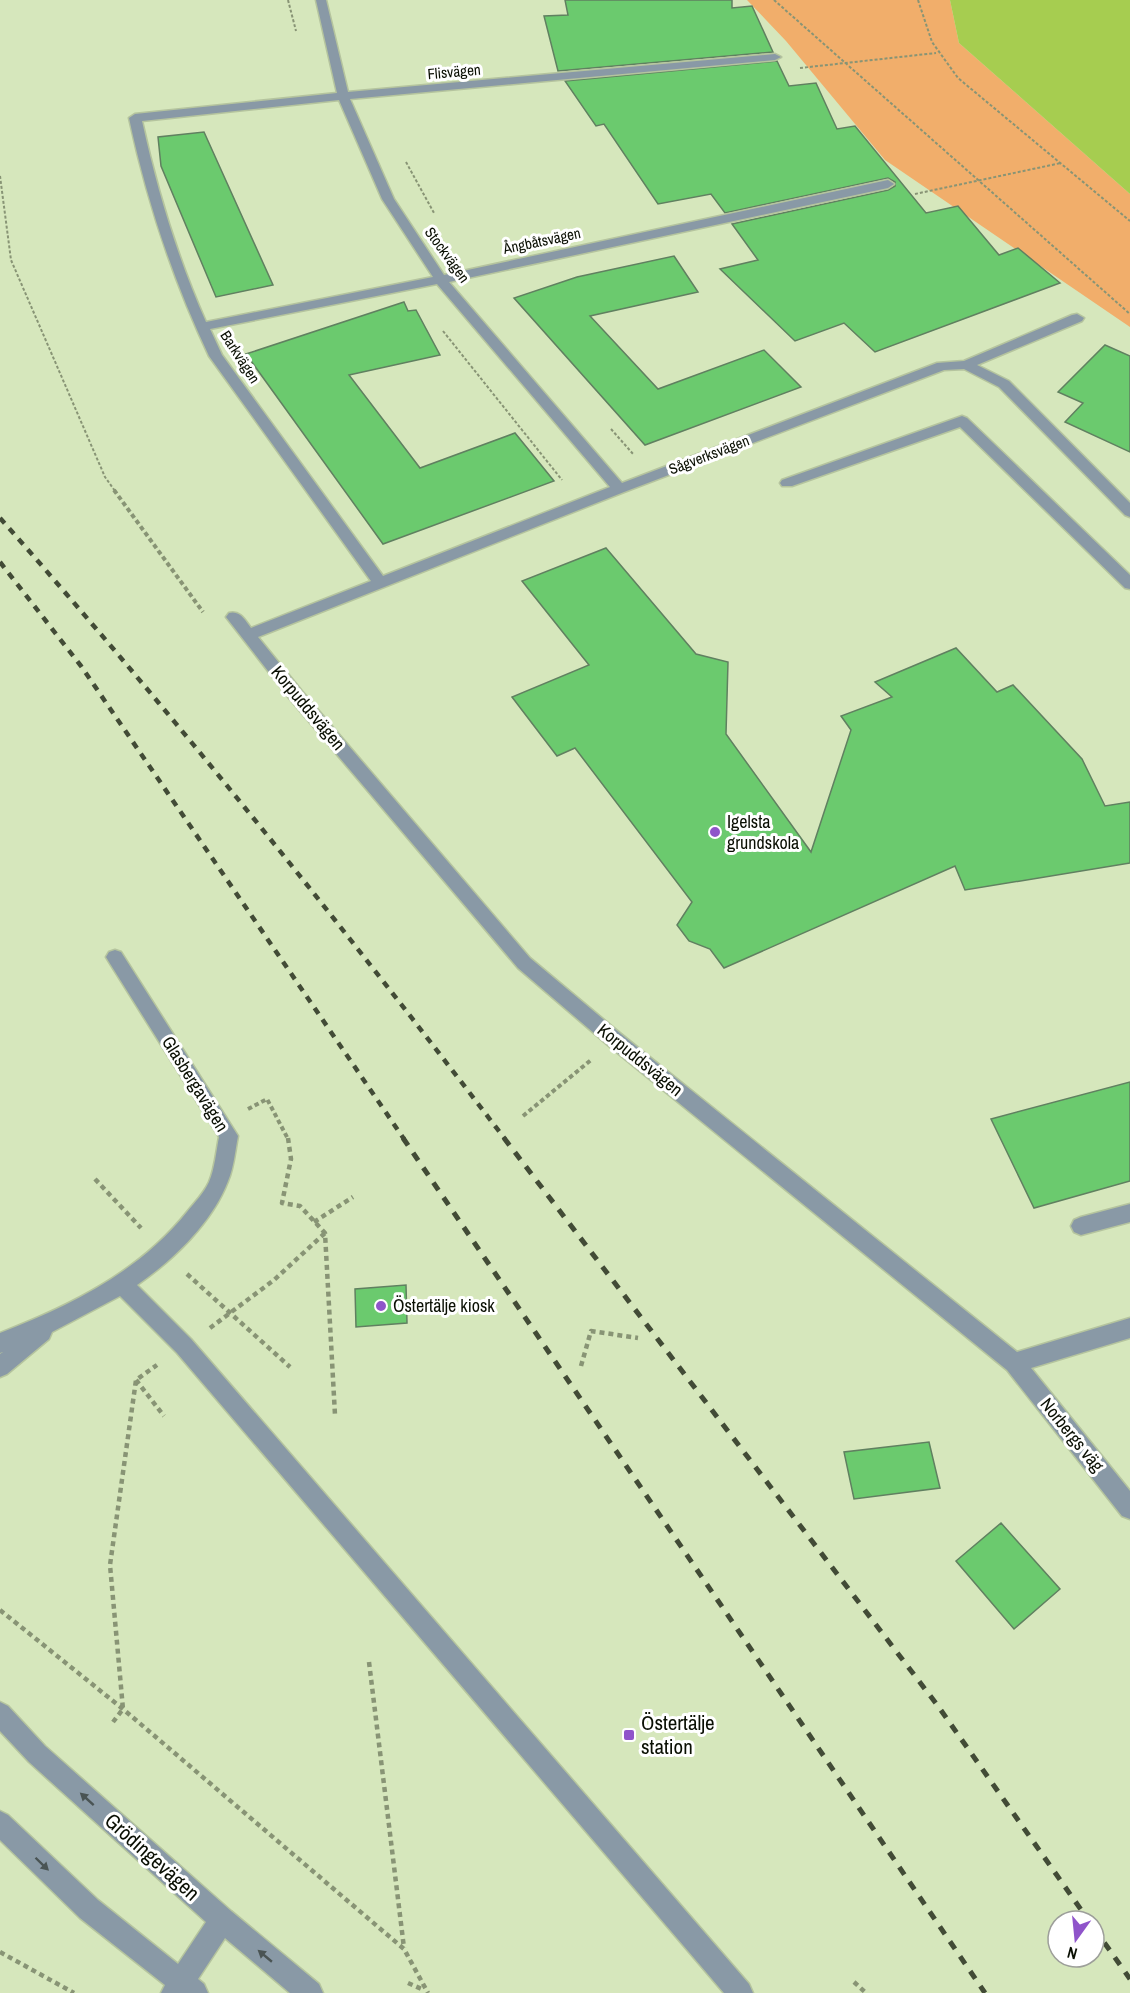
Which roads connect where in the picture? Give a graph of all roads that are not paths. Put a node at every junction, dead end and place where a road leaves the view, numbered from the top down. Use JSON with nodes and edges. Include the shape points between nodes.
{"nodes":[{"id":1,"x":321,"y":0,"type":"edge"},
{"id":2,"x":775,"y":57,"type":"dead end"},
{"id":3,"x":343,"y":96,"type":"junction"},
{"id":4,"x":135,"y":118,"type":"joint"},
{"id":5,"x":888,"y":184,"type":"dead end"},
{"id":6,"x":441,"y":280,"type":"junction"},
{"id":7,"x":1077,"y":318,"type":"dead end"},
{"id":8,"x":201,"y":327,"type":"junction"},
{"id":9,"x":966,"y":365,"type":"junction"},
{"id":10,"x":787,"y":483,"type":"dead end"},
{"id":11,"x":620,"y":489,"type":"junction"},
{"id":12,"x":1130,"y":512,"type":"edge"},
{"id":13,"x":380,"y":583,"type":"junction"},
{"id":14,"x":1130,"y":584,"type":"edge"},
{"id":15,"x":234,"y":617,"type":"road end"},
{"id":16,"x":248,"y":635,"type":"junction"},
{"id":17,"x":115,"y":957,"type":"dead end"},
{"id":18,"x":1130,"y":1213,"type":"edge"},
{"id":19,"x":1081,"y":1226,"type":"dead end"},
{"id":20,"x":122,"y":1284,"type":"junction"},
{"id":21,"x":52,"y":1323,"type":"junction"},
{"id":22,"x":1130,"y":1328,"type":"edge"},
{"id":23,"x":0,"y":1343,"type":"edge"},
{"id":24,"x":1014,"y":1363,"type":"junction"},
{"id":25,"x":0,"y":1367,"type":"edge"},
{"id":26,"x":1130,"y":1508,"type":"edge"},
{"id":27,"x":0,"y":1714,"type":"edge"},
{"id":28,"x":0,"y":1823,"type":"edge"},
{"id":29,"x":222,"y":1920,"type":"junction"},
{"id":30,"x":183,"y":1989,"type":"edge"},
{"id":31,"x":310,"y":1993,"type":"edge"},
{"id":32,"x":740,"y":1993,"type":"edge"}],
"edges":[{"from":1,"to":3,"type":"street","name":"Stockvägen"},
{"from":2,"to":3,"type":"street","name":"Flisvägen"},
{"from":3,"to":4,"type":"street","name":"Flisvägen"},
{"from":3,"to":6,"type":"street","name":"Stockvägen","via":[[388,199]]},
{"from":4,"to":8,"type":"street","name":"Barkvägen","via":[[147,179],[167,243]]},
{"from":5,"to":6,"type":"street","name":"Ångbåtsvägen"},
{"from":6,"to":8,"type":"street","name":"Ångbåtsvägen"},
{"from":6,"to":11,"type":"street","name":"Stockvägen"},
{"from":7,"to":9,"type":"street","name":"Sågverksvägen"},
{"from":8,"to":13,"type":"street","name":"Barkvägen","via":[[216,356]]},
{"from":9,"to":11,"type":"street","name":"Sågverksvägen","via":[[942,366]]},
{"from":9,"to":12,"type":"street","via":[[1004,384]]},
{"from":10,"to":14,"type":"street","via":[[962,421]]},
{"from":11,"to":13,"type":"street","name":"Sågverksvägen"},
{"from":13,"to":16,"type":"street","name":"Sågverksvägen"},
{"from":15,"to":16,"type":"street","name":"Korpuddsvägen"},
{"from":16,"to":24,"type":"street","name":"Korpuddsvägen","via":[[524,963]]},
{"from":17,"to":20,"type":"street","name":"Glasbergavägen","via":[[229,1136],[217,1186],[180,1236]]},
{"from":18,"to":19,"type":"street"},
{"from":20,"to":21,"type":"street","name":"Glasbergavägen"},
{"from":20,"to":32,"type":"street","via":[[184,1346]]},
{"from":21,"to":23,"type":"street","name":"Glasbergavägen"},
{"from":21,"to":25,"type":"street","name":"Glasbergavägen"},
{"from":22,"to":24,"type":"street"},
{"from":24,"to":26,"type":"street","name":"Norbergs väg"},
{"from":29,"to":27,"type":"street","name":"Grödingevägen","one_way":true,"via":[[37,1754]]},
{"from":28,"to":30,"type":"street","one_way":true,"via":[[89,1909]]},
{"from":29,"to":30,"type":"street"},
{"from":31,"to":29,"type":"street","name":"Grödingevägen","one_way":true}]}
